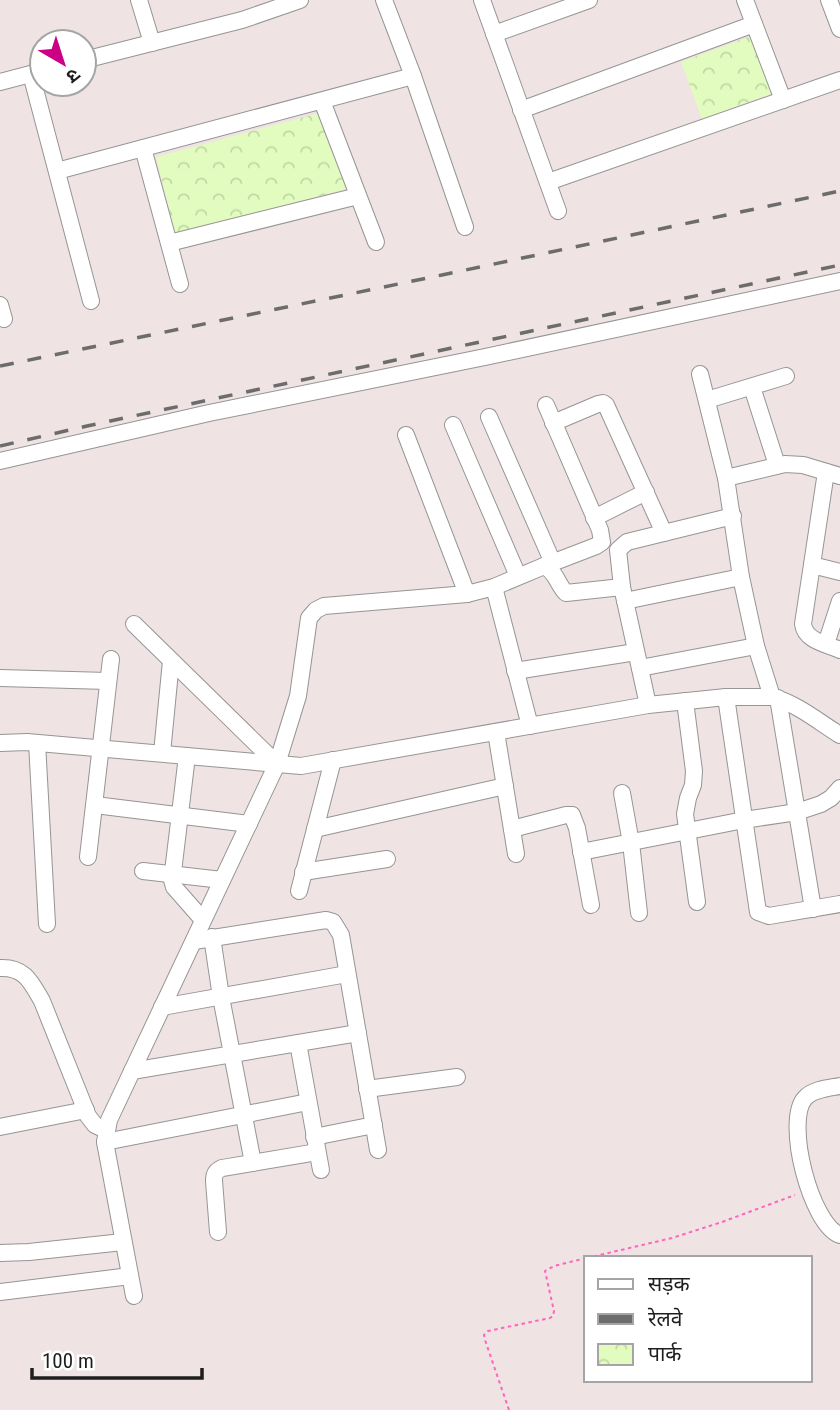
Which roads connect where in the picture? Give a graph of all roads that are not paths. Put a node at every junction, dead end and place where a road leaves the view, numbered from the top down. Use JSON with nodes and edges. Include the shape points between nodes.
{"nodes":[{"id":1,"x":139,"y":0,"type":"edge"},
{"id":2,"x":300,"y":0,"type":"edge"},
{"id":3,"x":384,"y":0,"type":"edge"},
{"id":4,"x":482,"y":0,"type":"edge"},
{"id":5,"x":589,"y":0,"type":"edge"},
{"id":6,"x":745,"y":0,"type":"edge"},
{"id":7,"x":829,"y":0,"type":"edge"},
{"id":8,"x":754,"y":24,"type":"junction"},
{"id":9,"x":840,"y":29,"type":"edge"},
{"id":10,"x":494,"y":34,"type":"junction"},
{"id":11,"x":152,"y":43,"type":"junction"},
{"id":12,"x":98,"y":56,"type":"edge"},
{"id":13,"x":28,"y":75,"type":"edge"},
{"id":14,"x":413,"y":76,"type":"junction"},
{"id":15,"x":840,"y":80,"type":"edge"},
{"id":16,"x":0,"y":82,"type":"edge"},
{"id":17,"x":41,"y":98,"type":"edge"},
{"id":18,"x":783,"y":100,"type":"junction"},
{"id":19,"x":322,"y":101,"type":"junction"},
{"id":20,"x":522,"y":110,"type":"junction"},
{"id":21,"x":143,"y":148,"type":"junction"},
{"id":22,"x":57,"y":171,"type":"junction"},
{"id":23,"x":548,"y":183,"type":"junction"},
{"id":24,"x":359,"y":196,"type":"junction"},
{"id":25,"x":558,"y":211,"type":"dead end"},
{"id":26,"x":465,"y":227,"type":"dead end"},
{"id":27,"x":376,"y":242,"type":"dead end"},
{"id":28,"x":169,"y":243,"type":"junction"},
{"id":29,"x":840,"y":281,"type":"edge"},
{"id":30,"x":180,"y":284,"type":"dead end"},
{"id":31,"x":91,"y":301,"type":"dead end"},
{"id":32,"x":700,"y":374,"type":"dead end"},
{"id":33,"x":786,"y":376,"type":"dead end"},
{"id":34,"x":752,"y":387,"type":"junction"},
{"id":35,"x":707,"y":400,"type":"junction"},
{"id":36,"x":545,"y":405,"type":"dead end"},
{"id":37,"x":488,"y":417,"type":"dead end"},
{"id":38,"x":553,"y":423,"type":"junction"},
{"id":39,"x":453,"y":425,"type":"dead end"},
{"id":40,"x":406,"y":435,"type":"dead end"},
{"id":41,"x":0,"y":461,"type":"edge"},
{"id":42,"x":777,"y":465,"type":"junction"},
{"id":43,"x":833,"y":474,"type":"edge"},
{"id":44,"x":726,"y":478,"type":"junction"},
{"id":45,"x":646,"y":492,"type":"junction"},
{"id":46,"x":733,"y":516,"type":"junction"},
{"id":47,"x":594,"y":518,"type":"junction"},
{"id":48,"x":664,"y":533,"type":"junction"},
{"id":49,"x":548,"y":564,"type":"junction"},
{"id":50,"x":812,"y":565,"type":"junction"},
{"id":51,"x":840,"y":572,"type":"edge"},
{"id":52,"x":518,"y":576,"type":"junction"},
{"id":53,"x":741,"y":577,"type":"junction"},
{"id":54,"x":494,"y":587,"type":"junction"},
{"id":55,"x":467,"y":594,"type":"junction"},
{"id":56,"x":624,"y":594,"type":"junction"},
{"id":57,"x":840,"y":601,"type":"edge"},
{"id":58,"x":134,"y":624,"type":"dead end"},
{"id":59,"x":757,"y":646,"type":"junction"},
{"id":60,"x":833,"y":647,"type":"edge"},
{"id":61,"x":111,"y":659,"type":"dead end"},
{"id":62,"x":172,"y":660,"type":"junction"},
{"id":63,"x":638,"y":660,"type":"junction"},
{"id":64,"x":515,"y":671,"type":"junction"},
{"id":65,"x":0,"y":678,"type":"edge"},
{"id":66,"x":108,"y":681,"type":"junction"},
{"id":67,"x":726,"y":697,"type":"junction"},
{"id":68,"x":775,"y":698,"type":"junction"},
{"id":69,"x":685,"y":701,"type":"junction"},
{"id":70,"x":648,"y":705,"type":"junction"},
{"id":71,"x":530,"y":726,"type":"junction"},
{"id":72,"x":496,"y":732,"type":"junction"},
{"id":73,"x":840,"y":735,"type":"edge"},
{"id":74,"x":0,"y":743,"type":"edge"},
{"id":75,"x":37,"y":743,"type":"junction"},
{"id":76,"x":101,"y":748,"type":"junction"},
{"id":77,"x":162,"y":753,"type":"junction"},
{"id":78,"x":187,"y":756,"type":"junction"},
{"id":79,"x":333,"y":760,"type":"junction"},
{"id":80,"x":277,"y":764,"type":"junction"},
{"id":81,"x":505,"y":786,"type":"junction"},
{"id":82,"x":622,"y":793,"type":"dead end"},
{"id":83,"x":837,"y":799,"type":"edge"},
{"id":84,"x":94,"y":805,"type":"junction"},
{"id":85,"x":797,"y":812,"type":"junction"},
{"id":86,"x":180,"y":816,"type":"junction"},
{"id":87,"x":744,"y":820,"type":"junction"},
{"id":88,"x":249,"y":824,"type":"junction"},
{"id":89,"x":315,"y":829,"type":"junction"},
{"id":90,"x":512,"y":829,"type":"junction"},
{"id":91,"x":687,"y":832,"type":"junction"},
{"id":92,"x":631,"y":843,"type":"junction"},
{"id":93,"x":581,"y":852,"type":"junction"},
{"id":94,"x":516,"y":854,"type":"dead end"},
{"id":95,"x":88,"y":857,"type":"dead end"},
{"id":96,"x":387,"y":859,"type":"dead end"},
{"id":97,"x":143,"y":871,"type":"dead end"},
{"id":98,"x":303,"y":873,"type":"junction"},
{"id":99,"x":173,"y":874,"type":"junction"},
{"id":100,"x":222,"y":880,"type":"junction"},
{"id":101,"x":299,"y":891,"type":"dead end"},
{"id":102,"x":697,"y":902,"type":"dead end"},
{"id":103,"x":840,"y":904,"type":"edge"},
{"id":104,"x":592,"y":905,"type":"dead end"},
{"id":105,"x":813,"y":909,"type":"junction"},
{"id":106,"x":639,"y":914,"type":"dead end"},
{"id":107,"x":203,"y":920,"type":"junction"},
{"id":108,"x":47,"y":923,"type":"dead end"},
{"id":109,"x":212,"y":937,"type":"junction"},
{"id":110,"x":194,"y":941,"type":"junction"},
{"id":111,"x":0,"y":968,"type":"edge"},
{"id":112,"x":347,"y":974,"type":"junction"},
{"id":113,"x":221,"y":997,"type":"junction"},
{"id":114,"x":162,"y":1007,"type":"junction"},
{"id":115,"x":358,"y":1033,"type":"junction"},
{"id":116,"x":298,"y":1043,"type":"junction"},
{"id":117,"x":232,"y":1054,"type":"junction"},
{"id":118,"x":132,"y":1070,"type":"junction"},
{"id":119,"x":457,"y":1077,"type":"dead end"},
{"id":120,"x":840,"y":1086,"type":"edge"},
{"id":121,"x":368,"y":1089,"type":"junction"},
{"id":122,"x":309,"y":1102,"type":"junction"},
{"id":123,"x":86,"y":1110,"type":"junction"},
{"id":124,"x":243,"y":1115,"type":"junction"},
{"id":125,"x":374,"y":1125,"type":"junction"},
{"id":126,"x":0,"y":1126,"type":"edge"},
{"id":127,"x":105,"y":1136,"type":"junction"},
{"id":128,"x":316,"y":1144,"type":"junction"},
{"id":129,"x":378,"y":1150,"type":"dead end"},
{"id":130,"x":253,"y":1163,"type":"junction"},
{"id":131,"x":321,"y":1170,"type":"dead end"},
{"id":132,"x":218,"y":1232,"type":"dead end"},
{"id":133,"x":840,"y":1235,"type":"edge"},
{"id":134,"x":123,"y":1242,"type":"junction"},
{"id":135,"x":0,"y":1254,"type":"edge"},
{"id":136,"x":130,"y":1276,"type":"junction"},
{"id":137,"x":0,"y":1292,"type":"edge"},
{"id":138,"x":134,"y":1296,"type":"dead end"}],
"edges":[{"from":1,"to":11,"type":"street"},
{"from":2,"to":11,"type":"street"},
{"from":3,"to":14,"type":"street"},
{"from":4,"to":10,"type":"street"},
{"from":5,"to":10,"type":"street"},
{"from":6,"to":8,"type":"street"},
{"from":7,"to":9,"type":"street"},
{"from":8,"to":18,"type":"street"},
{"from":8,"to":20,"type":"street"},
{"from":10,"to":20,"type":"street"},
{"from":11,"to":12,"type":"street"},
{"from":13,"to":16,"type":"street"},
{"from":14,"to":19,"type":"street"},
{"from":14,"to":26,"type":"street"},
{"from":15,"to":18,"type":"street"},
{"from":17,"to":22,"type":"street"},
{"from":18,"to":23,"type":"street"},
{"from":19,"to":21,"type":"street"},
{"from":19,"to":24,"type":"street"},
{"from":20,"to":23,"type":"street"},
{"from":21,"to":22,"type":"street"},
{"from":21,"to":28,"type":"street"},
{"from":22,"to":31,"type":"street"},
{"from":23,"to":25,"type":"street"},
{"from":24,"to":27,"type":"street"},
{"from":24,"to":28,"type":"street"},
{"from":28,"to":30,"type":"street"},
{"from":29,"to":41,"type":"street"},
{"from":32,"to":35,"type":"street"},
{"from":33,"to":34,"type":"street"},
{"from":34,"to":35,"type":"street"},
{"from":34,"to":42,"type":"street"},
{"from":35,"to":44,"type":"street"},
{"from":36,"to":38,"type":"street"},
{"from":37,"to":49,"type":"street"},
{"from":38,"to":45,"type":"street","via":[[606,404]]},
{"from":38,"to":47,"type":"street"},
{"from":39,"to":52,"type":"street"},
{"from":40,"to":55,"type":"street"},
{"from":42,"to":43,"type":"street","via":[[803,465]]},
{"from":42,"to":44,"type":"street"},
{"from":43,"to":50,"type":"street"},
{"from":44,"to":46,"type":"street"},
{"from":45,"to":47,"type":"street"},
{"from":45,"to":48,"type":"street"},
{"from":46,"to":48,"type":"street"},
{"from":46,"to":53,"type":"street"},
{"from":47,"to":49,"type":"street","via":[[602,542]]},
{"from":48,"to":56,"type":"street","via":[[627,542],[618,550]]},
{"from":49,"to":52,"type":"street"},
{"from":49,"to":56,"type":"street","via":[[566,593]]},
{"from":50,"to":51,"type":"street"},
{"from":50,"to":60,"type":"street","via":[[804,631]]},
{"from":52,"to":54,"type":"street"},
{"from":53,"to":56,"type":"street"},
{"from":53,"to":59,"type":"street"},
{"from":54,"to":55,"type":"street"},
{"from":54,"to":64,"type":"street"},
{"from":55,"to":80,"type":"street","via":[[316,610],[309,618],[298,696]]},
{"from":56,"to":63,"type":"street"},
{"from":57,"to":60,"type":"street"},
{"from":58,"to":62,"type":"street"},
{"from":59,"to":63,"type":"street"},
{"from":59,"to":68,"type":"street"},
{"from":61,"to":66,"type":"street"},
{"from":62,"to":77,"type":"street"},
{"from":62,"to":80,"type":"street"},
{"from":63,"to":64,"type":"street"},
{"from":63,"to":70,"type":"street"},
{"from":64,"to":71,"type":"street"},
{"from":65,"to":66,"type":"street"},
{"from":66,"to":76,"type":"street"},
{"from":67,"to":68,"type":"street"},
{"from":67,"to":69,"type":"street"},
{"from":67,"to":87,"type":"street"},
{"from":68,"to":73,"type":"street"},
{"from":68,"to":85,"type":"street"},
{"from":69,"to":70,"type":"street"},
{"from":69,"to":91,"type":"street","via":[[694,771],[686,806]]},
{"from":70,"to":71,"type":"street"},
{"from":71,"to":72,"type":"street"},
{"from":72,"to":79,"type":"street"},
{"from":72,"to":81,"type":"street"},
{"from":74,"to":75,"type":"street"},
{"from":75,"to":76,"type":"street"},
{"from":75,"to":108,"type":"street"},
{"from":76,"to":77,"type":"street"},
{"from":76,"to":84,"type":"street"},
{"from":77,"to":78,"type":"street"},
{"from":78,"to":80,"type":"street"},
{"from":78,"to":86,"type":"street"},
{"from":79,"to":80,"type":"street","via":[[301,766]]},
{"from":79,"to":89,"type":"street"},
{"from":80,"to":88,"type":"street"},
{"from":81,"to":89,"type":"street"},
{"from":81,"to":90,"type":"street"},
{"from":82,"to":92,"type":"street"},
{"from":83,"to":85,"type":"street"},
{"from":84,"to":86,"type":"street"},
{"from":84,"to":95,"type":"street"},
{"from":85,"to":87,"type":"street"},
{"from":85,"to":105,"type":"street"},
{"from":86,"to":88,"type":"street"},
{"from":86,"to":99,"type":"street"},
{"from":87,"to":91,"type":"street"},
{"from":87,"to":105,"type":"street","via":[[758,912],[769,916]]},
{"from":88,"to":100,"type":"street"},
{"from":89,"to":98,"type":"street"},
{"from":90,"to":93,"type":"street","via":[[572,815]]},
{"from":90,"to":94,"type":"street"},
{"from":91,"to":92,"type":"street"},
{"from":91,"to":102,"type":"street"},
{"from":92,"to":93,"type":"street"},
{"from":92,"to":106,"type":"street"},
{"from":93,"to":104,"type":"street"},
{"from":96,"to":98,"type":"street"},
{"from":97,"to":99,"type":"street"},
{"from":98,"to":101,"type":"street"},
{"from":99,"to":100,"type":"street"},
{"from":99,"to":107,"type":"street","via":[[174,887]]},
{"from":100,"to":107,"type":"street"},
{"from":103,"to":105,"type":"street"},
{"from":107,"to":110,"type":"street"},
{"from":109,"to":110,"type":"street"},
{"from":109,"to":112,"type":"street","via":[[326,920],[333,922],[341,935]]},
{"from":109,"to":113,"type":"street"},
{"from":110,"to":114,"type":"street"},
{"from":111,"to":123,"type":"street","via":[[21,972],[37,993]]},
{"from":112,"to":113,"type":"street"},
{"from":112,"to":115,"type":"street"},
{"from":113,"to":114,"type":"street"},
{"from":113,"to":117,"type":"street"},
{"from":114,"to":118,"type":"street"},
{"from":115,"to":116,"type":"street"},
{"from":115,"to":121,"type":"street"},
{"from":116,"to":117,"type":"street"},
{"from":116,"to":122,"type":"street"},
{"from":117,"to":118,"type":"street"},
{"from":117,"to":124,"type":"street"},
{"from":118,"to":127,"type":"street"},
{"from":119,"to":121,"type":"street"},
{"from":120,"to":133,"type":"street","via":[[809,1094],[797,1117],[800,1160],[809,1190],[827,1224]]},
{"from":121,"to":125,"type":"street"},
{"from":122,"to":124,"type":"street"},
{"from":122,"to":128,"type":"street"},
{"from":123,"to":126,"type":"street"},
{"from":123,"to":127,"type":"street"},
{"from":124,"to":127,"type":"street"},
{"from":124,"to":130,"type":"street"},
{"from":125,"to":128,"type":"street"},
{"from":125,"to":129,"type":"street"},
{"from":127,"to":134,"type":"street"},
{"from":128,"to":130,"type":"street"},
{"from":128,"to":131,"type":"street"},
{"from":130,"to":132,"type":"street","via":[[222,1168],[214,1174]]},
{"from":134,"to":135,"type":"street"},
{"from":134,"to":136,"type":"street"},
{"from":136,"to":137,"type":"street"},
{"from":136,"to":138,"type":"street"}]}
